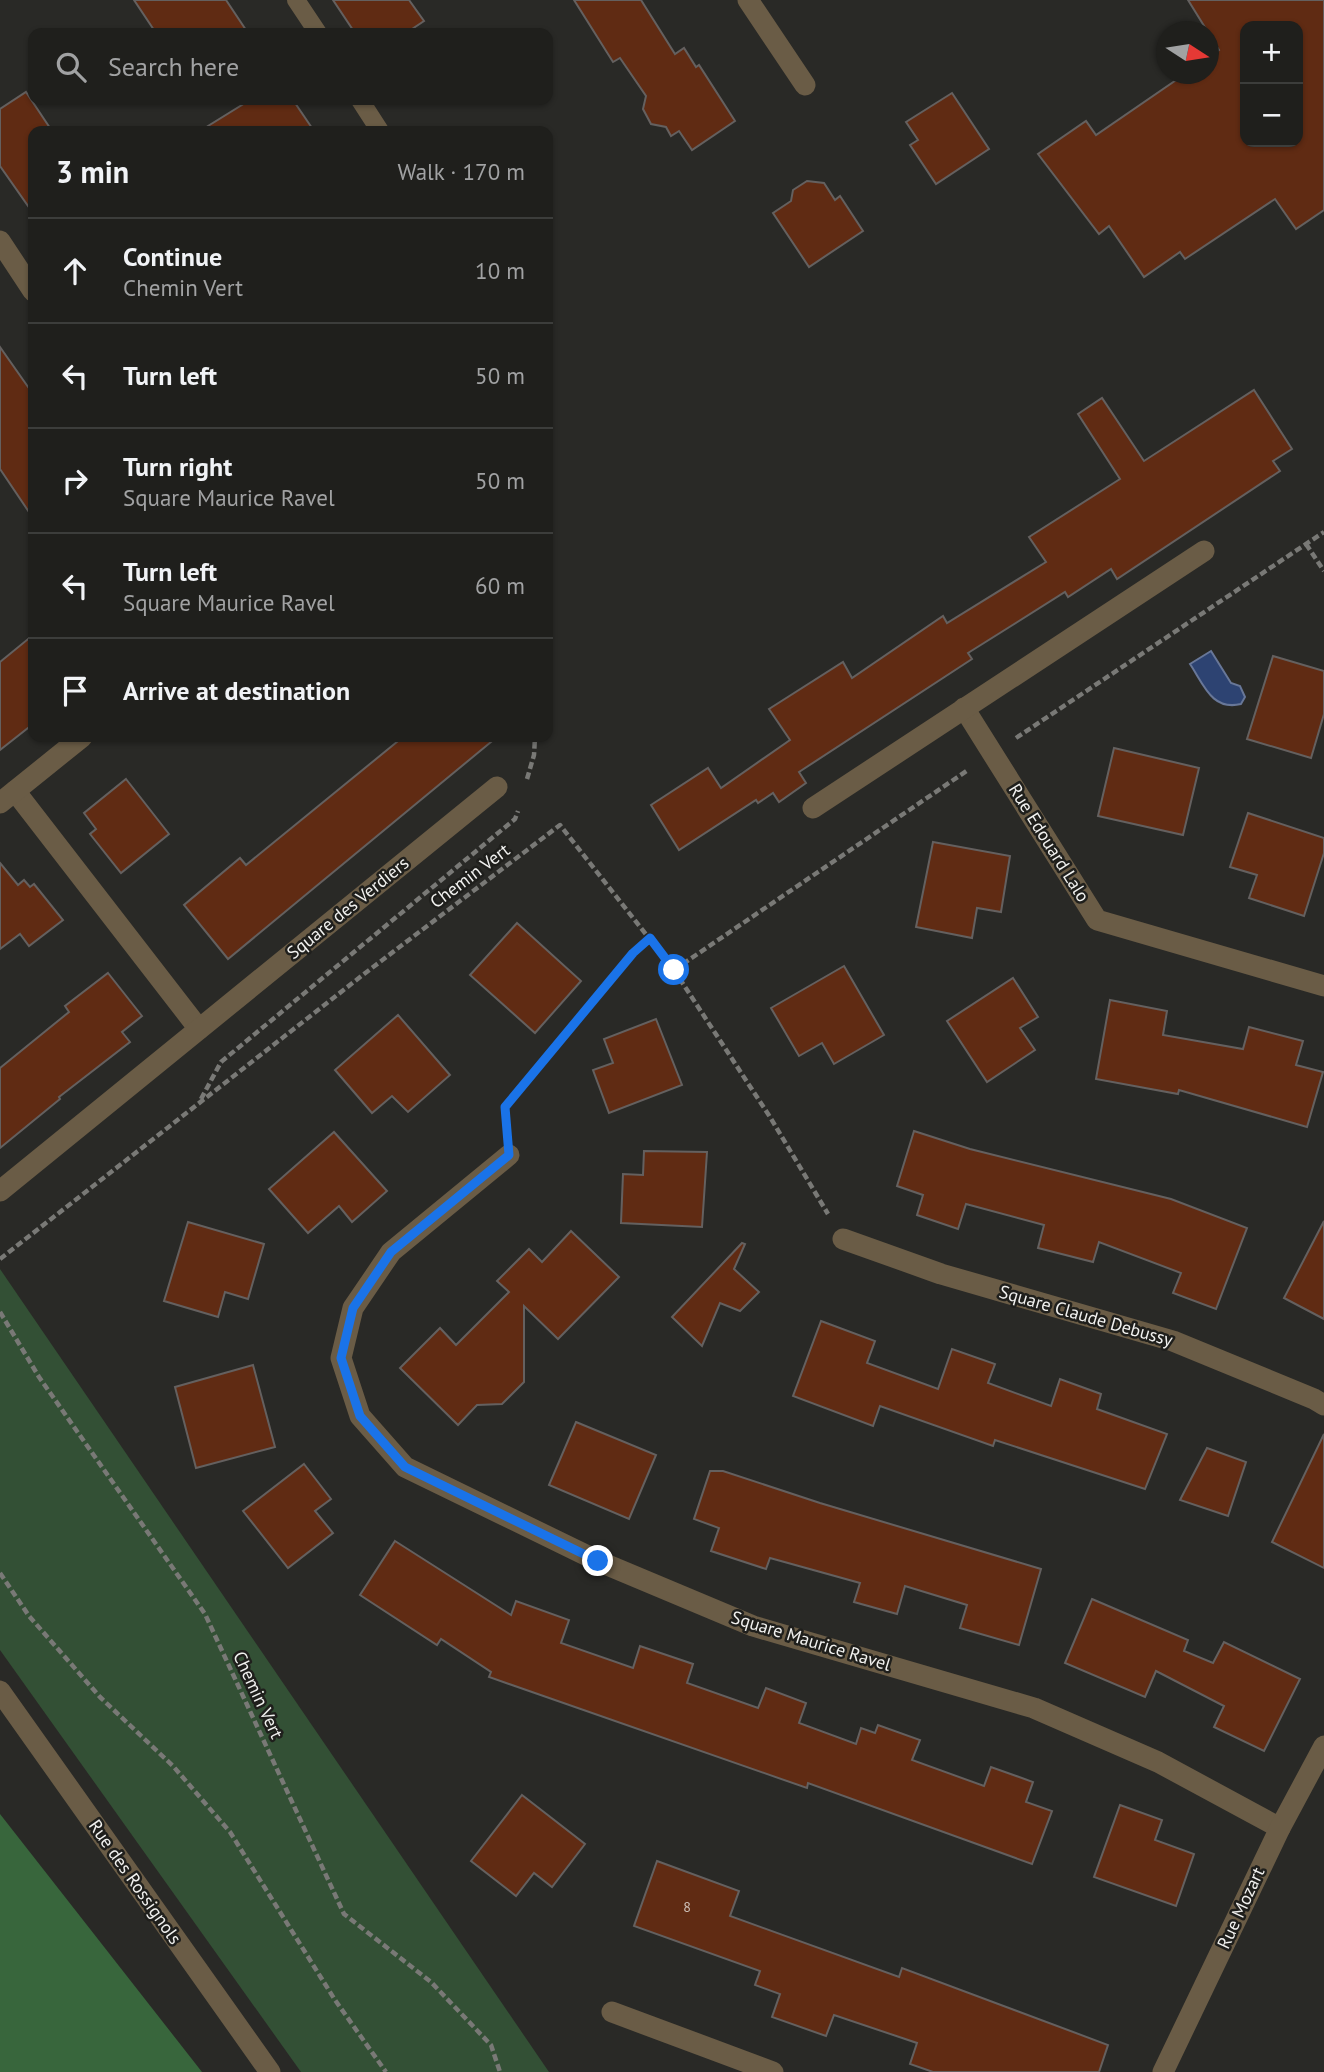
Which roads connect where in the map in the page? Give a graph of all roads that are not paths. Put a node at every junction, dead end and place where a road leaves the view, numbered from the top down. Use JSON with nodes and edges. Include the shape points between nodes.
{"nodes":[{"id":1,"x":296,"y":0,"type":"edge"},
{"id":2,"x":748,"y":0,"type":"edge"},
{"id":3,"x":315,"y":28,"type":"edge"},
{"id":4,"x":805,"y":85,"type":"dead end"},
{"id":5,"x":363,"y":105,"type":"edge"},
{"id":6,"x":377,"y":126,"type":"edge"},
{"id":7,"x":0,"y":241,"type":"edge"},
{"id":8,"x":28,"y":283,"type":"edge"},
{"id":9,"x":1204,"y":551,"type":"dead end"},
{"id":10,"x":964,"y":708,"type":"junction"},
{"id":11,"x":76,"y":742,"type":"edge"},
{"id":12,"x":497,"y":787,"type":"dead end"},
{"id":13,"x":7,"y":797,"type":"edge"},
{"id":14,"x":813,"y":808,"type":"dead end"},
{"id":15,"x":1324,"y":986,"type":"edge"},
{"id":16,"x":199,"y":1029,"type":"junction"},
{"id":17,"x":509,"y":1155,"type":"road end"},
{"id":18,"x":0,"y":1192,"type":"edge"},
{"id":19,"x":843,"y":1239,"type":"road end"},
{"id":20,"x":1324,"y":1405,"type":"edge"},
{"id":21,"x":0,"y":1692,"type":"edge"},
{"id":22,"x":1323,"y":1752,"type":"edge"},
{"id":23,"x":1280,"y":1828,"type":"junction"},
{"id":24,"x":612,"y":2012,"type":"dead end"},
{"id":25,"x":270,"y":2072,"type":"edge"},
{"id":26,"x":773,"y":2072,"type":"edge"},
{"id":27,"x":1163,"y":2072,"type":"edge"}],
"edges":[{"from":1,"to":3,"type":"lane"},
{"from":2,"to":4,"type":"street"},
{"from":5,"to":6,"type":"lane"},
{"from":7,"to":8,"type":"street"},
{"from":9,"to":10,"type":"street"},
{"from":10,"to":14,"type":"street"},
{"from":10,"to":15,"type":"street","name":"Rue Edouard Lalo","via":[[1097,920]]},
{"from":11,"to":13,"type":"street"},
{"from":12,"to":16,"type":"street","name":"Square des Verdiers"},
{"from":13,"to":16,"type":"street"},
{"from":16,"to":18,"type":"street","name":"Square des Verdiers"},
{"from":17,"to":23,"type":"street","name":"Square Maurice Ravel","via":[[391,1252],[353,1308],[341,1358],[360,1416],[405,1467],[598,1561],[753,1626],[1034,1709],[1158,1762]]},
{"from":19,"to":20,"type":"street","name":"Square Claude Debussy","via":[[941,1274],[1173,1341]]},
{"from":21,"to":25,"type":"street","name":"Rue des Rossignols"},
{"from":22,"to":23,"type":"street","name":"Rue Mozart"},
{"from":23,"to":27,"type":"street","name":"Rue Mozart"},
{"from":24,"to":26,"type":"street"}]}
